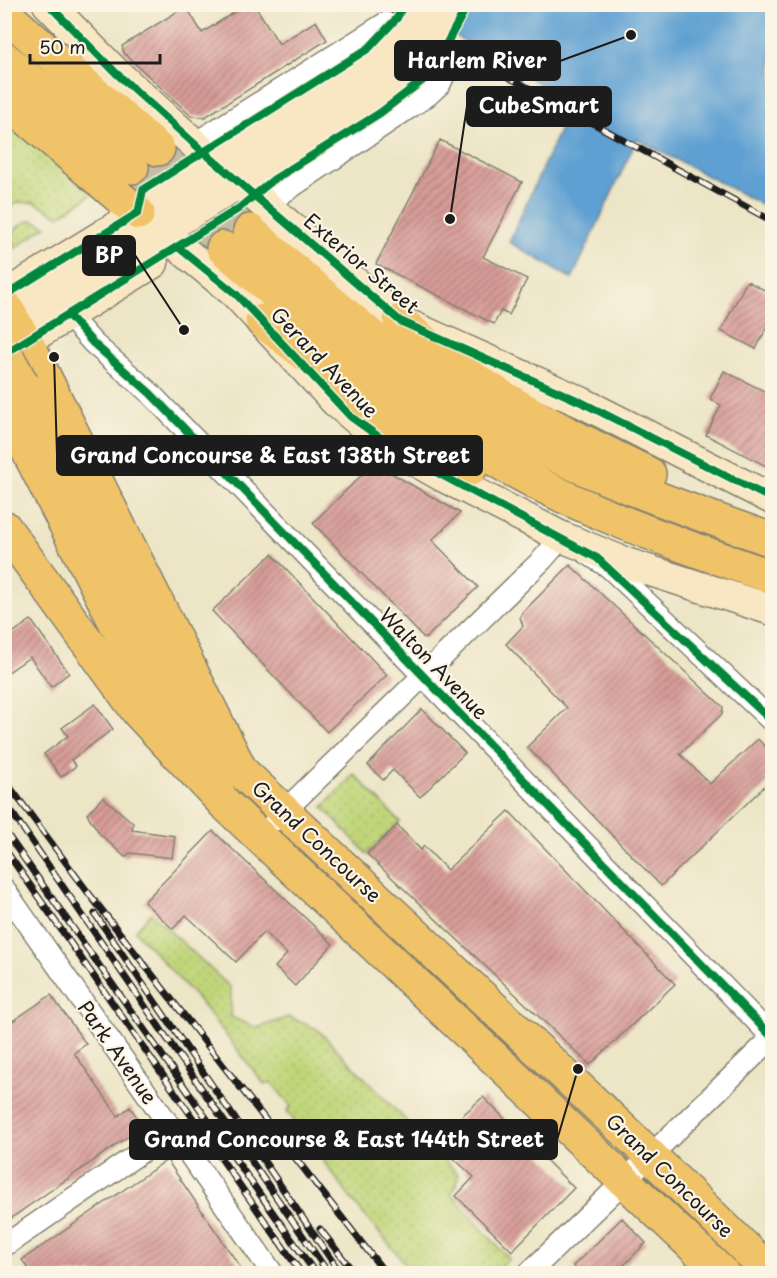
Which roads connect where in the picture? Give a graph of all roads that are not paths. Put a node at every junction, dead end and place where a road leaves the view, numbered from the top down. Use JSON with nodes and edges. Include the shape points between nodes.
{"nodes":[{"id":1,"x":48,"y":4,"type":"edge"},
{"id":2,"x":424,"y":4,"type":"edge"},
{"id":3,"x":451,"y":4,"type":"edge"},
{"id":4,"x":4,"y":13,"type":"edge"},
{"id":5,"x":4,"y":58,"type":"edge"},
{"id":6,"x":379,"y":80,"type":"junction"},
{"id":7,"x":4,"y":99,"type":"edge"},
{"id":8,"x":194,"y":144,"type":"junction"},
{"id":9,"x":229,"y":174,"type":"junction"},
{"id":10,"x":247,"y":228,"type":"junction"},
{"id":11,"x":160,"y":231,"type":"junction"},
{"id":12,"x":63,"y":306,"type":"junction"},
{"id":13,"x":262,"y":321,"type":"junction"},
{"id":14,"x":400,"y":321,"type":"junction"},
{"id":15,"x":9,"y":328,"type":"edge"},
{"id":16,"x":13,"y":394,"type":"edge"},
{"id":17,"x":772,"y":499,"type":"edge"},
{"id":18,"x":702,"y":515,"type":"junction"},
{"id":19,"x":618,"y":521,"type":"junction"},
{"id":20,"x":4,"y":527,"type":"edge"},
{"id":21,"x":562,"y":537,"type":"junction"},
{"id":22,"x":772,"y":540,"type":"edge"},
{"id":23,"x":769,"y":576,"type":"edge"},
{"id":24,"x":772,"y":610,"type":"edge"},
{"id":25,"x":423,"y":675,"type":"junction"},
{"id":26,"x":772,"y":721,"type":"edge"},
{"id":27,"x":242,"y":771,"type":"junction"},
{"id":28,"x":224,"y":803,"type":"junction"},
{"id":29,"x":284,"y":811,"type":"junction"},
{"id":30,"x":259,"y":836,"type":"junction"},
{"id":31,"x":4,"y":889,"type":"edge"},
{"id":32,"x":772,"y":1038,"type":"edge"},
{"id":33,"x":173,"y":1130,"type":"junction"},
{"id":34,"x":651,"y":1156,"type":"junction"},
{"id":35,"x":624,"y":1182,"type":"junction"},
{"id":36,"x":4,"y":1246,"type":"edge"},
{"id":37,"x":273,"y":1274,"type":"edge"},
{"id":38,"x":528,"y":1274,"type":"edge"},
{"id":39,"x":723,"y":1274,"type":"edge"},
{"id":40,"x":772,"y":1274,"type":"edge"}],
"edges":[{"from":1,"to":8,"type":"main road","name":"Exterior Street","via":[[80,39]]},
{"from":2,"to":6,"type":"main road","bridge":true},
{"from":3,"to":6,"type":"main road","bridge":true,"via":[[418,62],[403,79]]},
{"from":4,"to":5,"type":"main road","via":[[145,158]]},
{"from":6,"to":9,"type":"main road"},
{"from":7,"to":11,"type":"main road"},
{"from":8,"to":9,"type":"main road","name":"Exterior Street"},
{"from":8,"to":10,"type":"street","via":[[386,23],[451,60],[440,84],[428,95]]},
{"from":9,"to":10,"type":"main road","name":"Exterior Street"},
{"from":9,"to":11,"type":"main road"},
{"from":10,"to":14,"type":"main road","name":"Exterior Street"},
{"from":10,"to":18,"type":"main road","via":[[387,350],[475,412],[601,476]]},
{"from":10,"to":19,"type":"main road","via":[[363,369],[506,466]]},
{"from":11,"to":12,"type":"main road"},
{"from":11,"to":13,"type":"main road","name":"Gerard Avenue","via":[[236,294]]},
{"from":11,"to":15,"type":"main road"},
{"from":12,"to":15,"type":"main road"},
{"from":12,"to":25,"type":"street","name":"Walton Avenue","via":[[93,343],[150,393]]},
{"from":13,"to":19,"type":"main road","via":[[363,400],[451,459],[526,498]]},
{"from":13,"to":21,"type":"main road","name":"Gerard Avenue","via":[[336,402],[387,445]]},
{"from":14,"to":17,"type":"main road","name":"Exterior Street","via":[[581,402]]},
{"from":14,"to":18,"type":"main road","via":[[472,379],[567,434],[656,478]]},
{"from":15,"to":16,"type":"main road","bridge":true},
{"from":15,"to":27,"type":"main road","name":"Grand Concourse"},
{"from":16,"to":27,"type":"main road","via":[[174,685],[204,730]]},
{"from":16,"to":28,"type":"main road","via":[[149,688]]},
{"from":18,"to":22,"type":"main road"},
{"from":19,"to":23,"type":"main road"},
{"from":20,"to":28,"type":"main road","name":"Grand Concourse","via":[[134,707]]},
{"from":21,"to":24,"type":"main road","via":[[626,563]]},
{"from":21,"to":25,"type":"street"},
{"from":21,"to":26,"type":"street","name":"Gerard Avenue","via":[[610,568]]},
{"from":25,"to":29,"type":"street"},
{"from":25,"to":32,"type":"street","name":"Walton Avenue"},
{"from":27,"to":29,"type":"main road","name":"Grand Concourse"},
{"from":28,"to":30,"type":"main road","name":"Grand Concourse"},
{"from":29,"to":30,"type":"street"},
{"from":29,"to":34,"type":"main road","name":"Grand Concourse"},
{"from":30,"to":35,"type":"main road","name":"Grand Concourse"},
{"from":31,"to":33,"type":"street","name":"Park Avenue"},
{"from":32,"to":34,"type":"street"},
{"from":33,"to":36,"type":"street"},
{"from":33,"to":37,"type":"street","name":"Park Avenue"},
{"from":34,"to":35,"type":"street"},
{"from":34,"to":40,"type":"main road","name":"Grand Concourse"},
{"from":35,"to":38,"type":"street"},
{"from":35,"to":39,"type":"main road","name":"Grand Concourse"}]}
